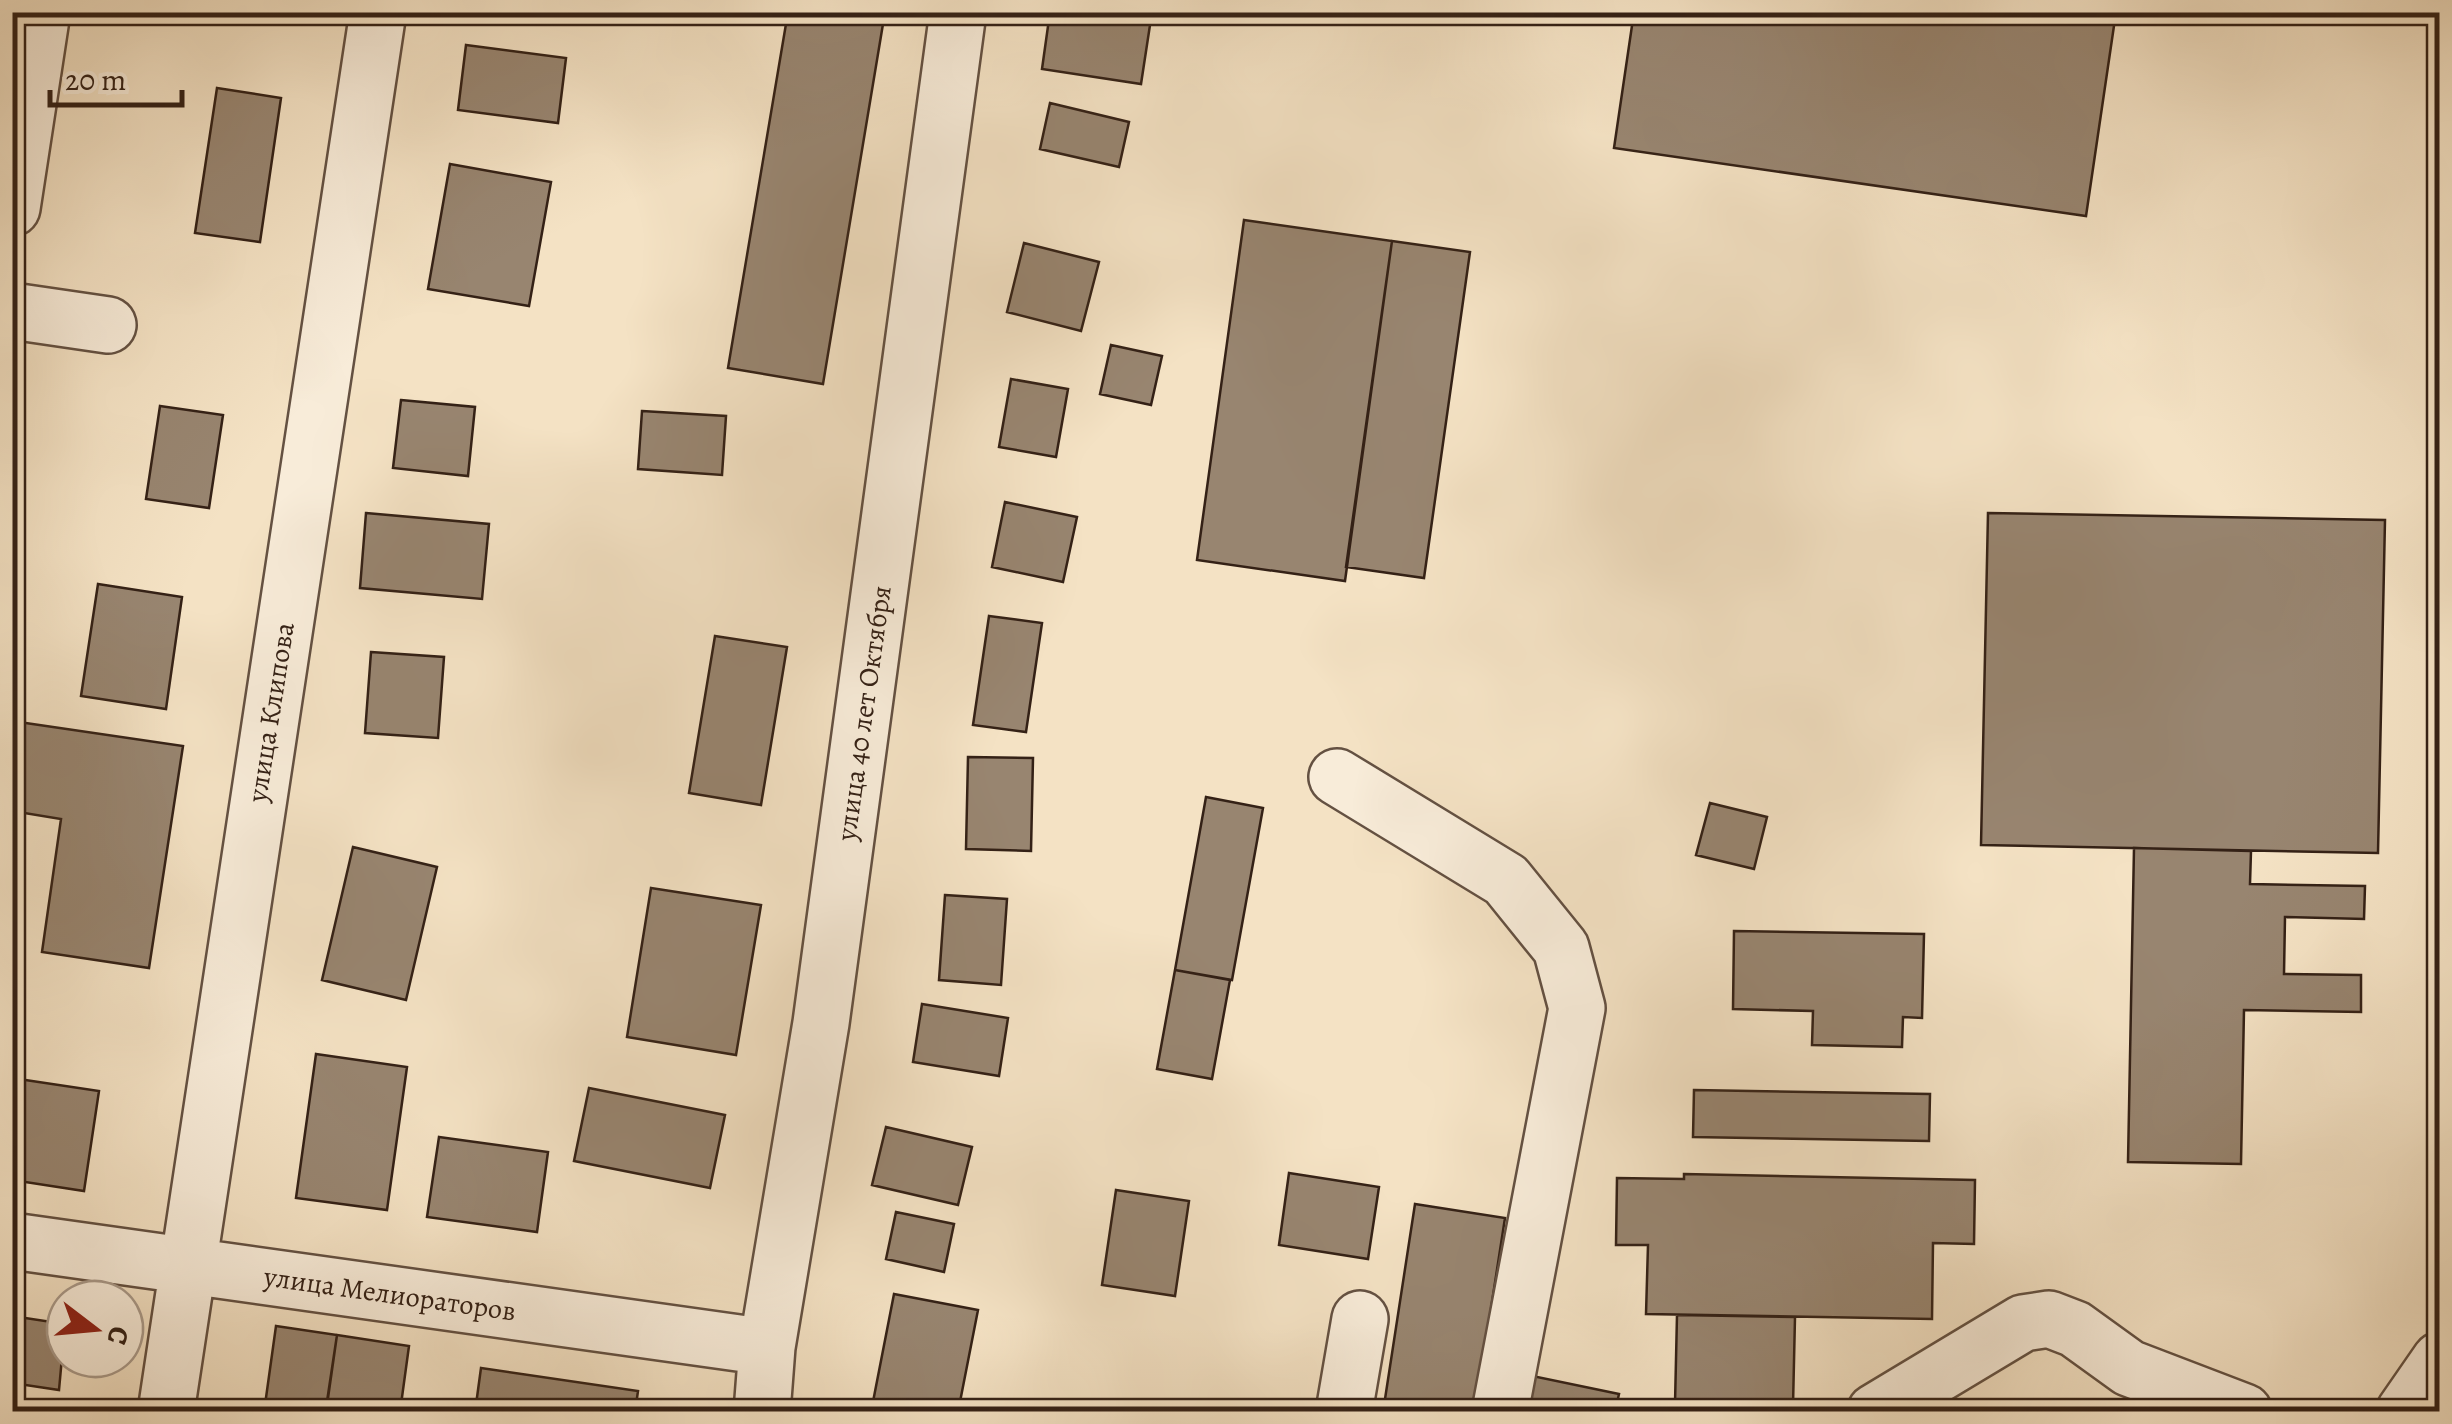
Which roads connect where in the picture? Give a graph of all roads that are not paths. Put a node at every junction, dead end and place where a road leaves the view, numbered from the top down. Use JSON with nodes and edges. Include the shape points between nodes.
{"nodes":[{"id":1,"x":42,"y":12,"type":"edge"},
{"id":2,"x":378,"y":12,"type":"edge"},
{"id":3,"x":958,"y":12,"type":"edge"},
{"id":4,"x":12,"y":208,"type":"edge"},
{"id":5,"x":12,"y":310,"type":"edge"},
{"id":6,"x":108,"y":325,"type":"dead end"},
{"id":7,"x":1337,"y":777,"type":"dead end"},
{"id":8,"x":12,"y":1241,"type":"edge"},
{"id":9,"x":186,"y":1264,"type":"junction"},
{"id":10,"x":1360,"y":1318,"type":"dead end"},
{"id":11,"x":767,"y":1347,"type":"junction"},
{"id":12,"x":2440,"y":1360,"type":"edge"},
{"id":13,"x":166,"y":1412,"type":"edge"},
{"id":14,"x":762,"y":1412,"type":"edge"},
{"id":15,"x":1344,"y":1412,"type":"edge"},
{"id":16,"x":1500,"y":1412,"type":"edge"},
{"id":17,"x":1875,"y":1412,"type":"edge"},
{"id":18,"x":2244,"y":1412,"type":"edge"},
{"id":19,"x":2404,"y":1412,"type":"edge"}],
"edges":[{"from":1,"to":4,"type":"street"},
{"from":2,"to":9,"type":"street","name":"улица Клипова"},
{"from":3,"to":11,"type":"street","name":"улица 40 лет Октября","via":[[821,1023]]},
{"from":5,"to":6,"type":"street"},
{"from":7,"to":16,"type":"street","via":[[1506,880],[1561,948],[1577,1008]]},
{"from":8,"to":9,"type":"street","name":"улица Мелиораторов"},
{"from":9,"to":11,"type":"street","name":"улица Мелиораторов"},
{"from":9,"to":13,"type":"street","name":"улица Клипова"},
{"from":10,"to":15,"type":"street"},
{"from":11,"to":14,"type":"street","name":"улица 40 лет Октября"},
{"from":12,"to":19,"type":"street"},
{"from":17,"to":18,"type":"street","via":[[2023,1323],[2049,1319],[2076,1329],[2129,1368]]}]}
